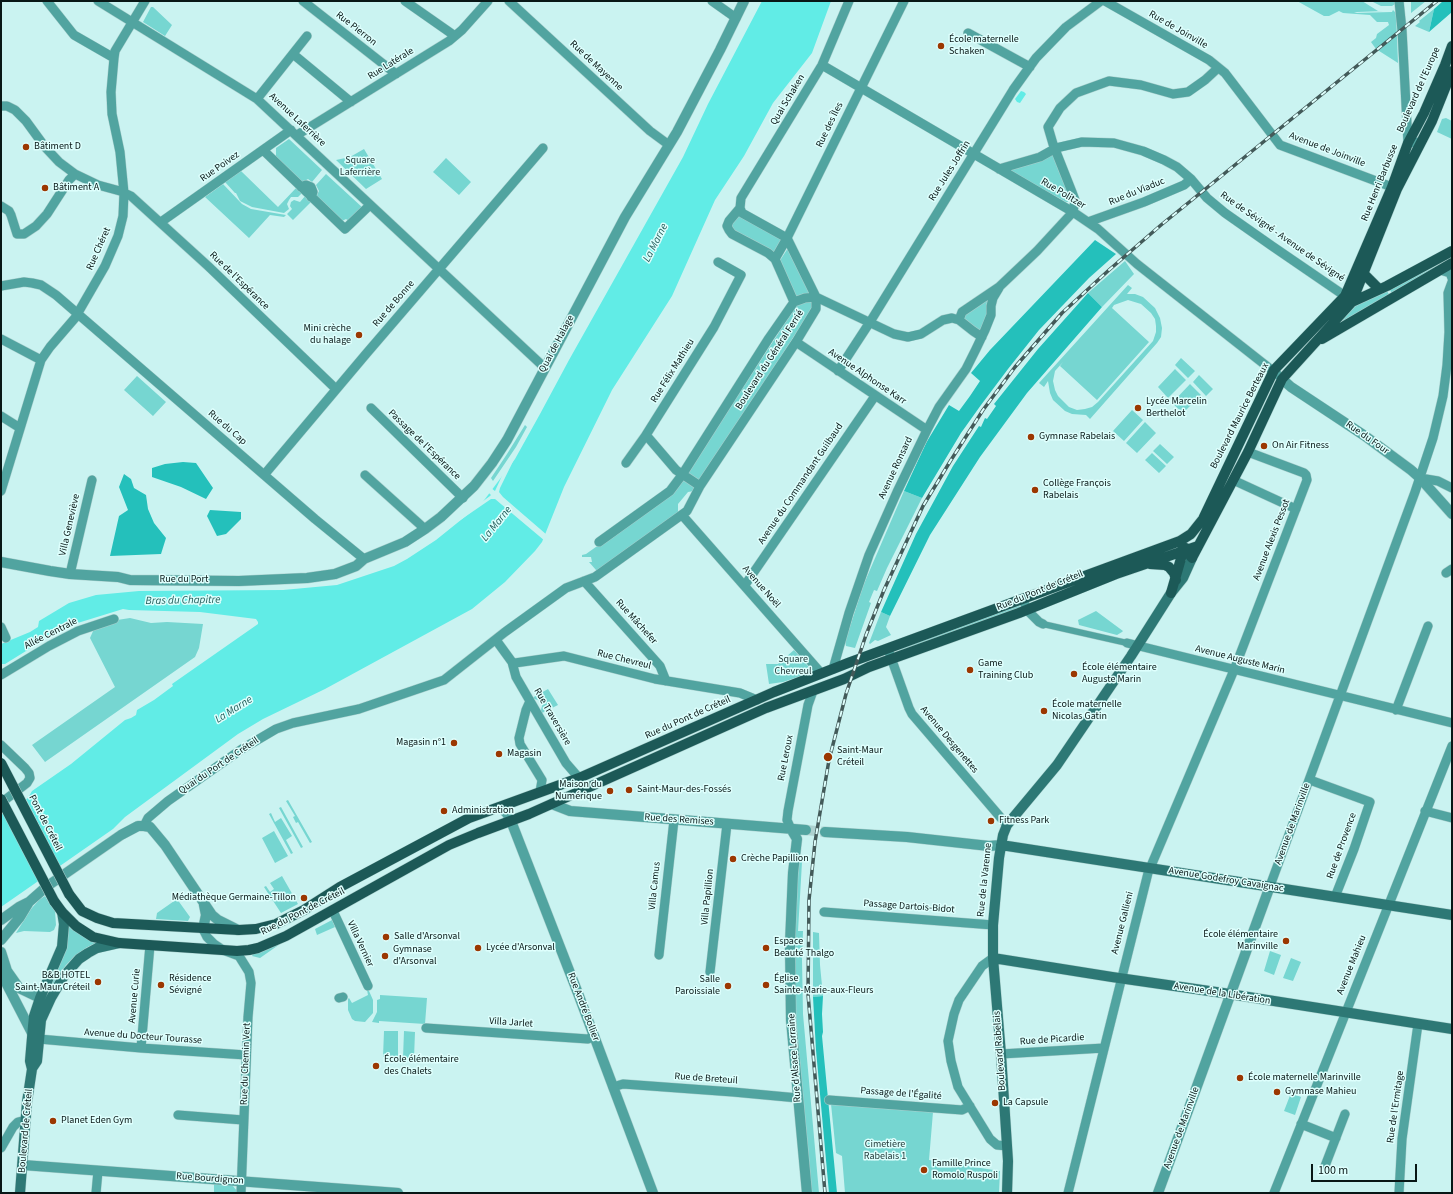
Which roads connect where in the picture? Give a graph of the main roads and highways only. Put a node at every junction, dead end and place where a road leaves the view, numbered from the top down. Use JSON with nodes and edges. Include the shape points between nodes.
{"nodes":[{"id":1,"x":1452,"y":46,"type":"edge"},
{"id":2,"x":1452,"y":71,"type":"edge"},
{"id":3,"x":1408,"y":143,"type":"joint"},
{"id":4,"x":1452,"y":251,"type":"edge"},
{"id":5,"x":1452,"y":263,"type":"edge"},
{"id":6,"x":1364,"y":274,"type":"junction"},
{"id":7,"x":1379,"y":290,"type":"junction"},
{"id":8,"x":1349,"y":299,"type":"junction"},
{"id":9,"x":1315,"y":343,"type":"junction"},
{"id":10,"x":1191,"y":534,"type":"joint"},
{"id":11,"x":1198,"y":546,"type":"joint"},
{"id":12,"x":1186,"y":550,"type":"junction"},
{"id":13,"x":1145,"y":564,"type":"junction"},
{"id":14,"x":1176,"y":580,"type":"junction"},
{"id":15,"x":1171,"y":593,"type":"junction"},
{"id":16,"x":833,"y":669,"type":"junction"},
{"id":17,"x":822,"y":673,"type":"junction"},
{"id":18,"x":794,"y":684,"type":"junction"},
{"id":19,"x":823,"y":687,"type":"junction"},
{"id":20,"x":812,"y":691,"type":"junction"},
{"id":21,"x":800,"y":696,"type":"junction"},
{"id":22,"x":1,"y":763,"type":"edge"},
{"id":23,"x":1,"y":799,"type":"edge"},
{"id":24,"x":1001,"y":845,"type":"junction"},
{"id":25,"x":69,"y":894,"type":"joint"},
{"id":26,"x":62,"y":912,"type":"junction"},
{"id":27,"x":1452,"y":915,"type":"edge"},
{"id":28,"x":119,"y":943,"type":"junction"},
{"id":29,"x":992,"y":958,"type":"junction"},
{"id":30,"x":44,"y":1001,"type":"junction"},
{"id":31,"x":1452,"y":1029,"type":"edge"},
{"id":32,"x":20,"y":1193,"type":"edge"},
{"id":33,"x":1007,"y":1193,"type":"edge"}],
"edges":[{"from":1,"to":3,"type":"main road","name":"Boulevard de l'Europe","via":[[1424,113]]},
{"from":2,"to":6,"type":"main road","name":"Rue Henri Barbusse","via":[[1433,119],[1397,189]]},
{"from":3,"to":8,"type":"main road","name":"Rue Henri Barbusse"},
{"from":4,"to":7,"type":"main road"},
{"from":5,"to":9,"type":"main road","name":"Boulevard Maurice Berteaux"},
{"from":6,"to":7,"type":"main road"},
{"from":6,"to":8,"type":"main road","name":"Rue Henri Barbusse"},
{"from":7,"to":8,"type":"main road"},
{"from":8,"to":9,"type":"main road","name":"Boulevard Maurice Berteaux"},
{"from":8,"to":10,"type":"main road","name":"Boulevard Maurice Berteaux","via":[[1274,370],[1203,519]]},
{"from":9,"to":11,"type":"main road","name":"Boulevard Maurice Berteaux","via":[[1282,379],[1248,452]]},
{"from":10,"to":12,"type":"main road","name":"Rue du Pont de Créteil"},
{"from":11,"to":12,"type":"main road","name":"Rue de la Varenne"},
{"from":12,"to":13,"type":"main road","name":"Rue du Pont de Créteil"},
{"from":12,"to":14,"type":"main road","via":[[1182,555]]},
{"from":12,"to":15,"type":"main road","name":"Rue de la Varenne","via":[[1183,578]]},
{"from":12,"to":16,"type":"main road","name":"Rue du Pont de Créteil","via":[[1023,599]]},
{"from":13,"to":14,"type":"main road","via":[[1169,567]]},
{"from":13,"to":19,"type":"main road","name":"Rue du Pont de Créteil","via":[[869,667]]},
{"from":14,"to":15,"type":"main road"},
{"from":15,"to":24,"type":"main road","name":"Rue de la Varenne","via":[[1132,645],[1057,765],[1008,825],[1002,835]]},
{"from":16,"to":17,"type":"main road","name":"Rue du Pont de Créteil"},
{"from":16,"to":19,"type":"main road"},
{"from":17,"to":18,"type":"main road","name":"Rue du Pont de Créteil"},
{"from":17,"to":20,"type":"main road"},
{"from":18,"to":21,"type":"main road","via":[[799,688]]},
{"from":18,"to":25,"type":"main road","name":"Rue du Pont de Créteil","via":[[579,778],[469,818],[340,887],[285,920],[266,927],[223,930],[107,921],[82,911]]},
{"from":19,"to":20,"type":"main road","name":"Rue du Pont de Créteil"},
{"from":20,"to":21,"type":"main road","name":"Rue du Pont de Créteil"},
{"from":21,"to":28,"type":"main road","name":"Rue du Pont de Créteil","via":[[766,708],[552,804],[449,845],[333,911],[258,948],[223,950]]},
{"from":22,"to":25,"type":"main road","name":"Pont de Créteil","bridge":true},
{"from":23,"to":26,"type":"main road","name":"Rue du Pont de Créteil","bridge":true},
{"from":24,"to":27,"type":"main road","name":"Avenue Godefroy Cavaignac"},
{"from":24,"to":29,"type":"main road","name":"Rue de la Varenne"},
{"from":26,"to":28,"type":"main road","name":"Rue du Pont de Créteil","via":[[76,926],[93,937]]},
{"from":26,"to":30,"type":"main road","name":"Boulevard de Créteil","via":[[62,947]]},
{"from":28,"to":30,"type":"main road","name":"Boulevard de Créteil","via":[[97,948],[79,960]]},
{"from":29,"to":31,"type":"main road","name":"Avenue de la Libération"},
{"from":29,"to":33,"type":"main road","name":"Boulevard Rabelais","via":[[1007,1146]]},
{"from":30,"to":32,"type":"main road","name":"Boulevard de Créteil","via":[[34,1016],[36,1036],[30,1061],[32,1069]]}]}
